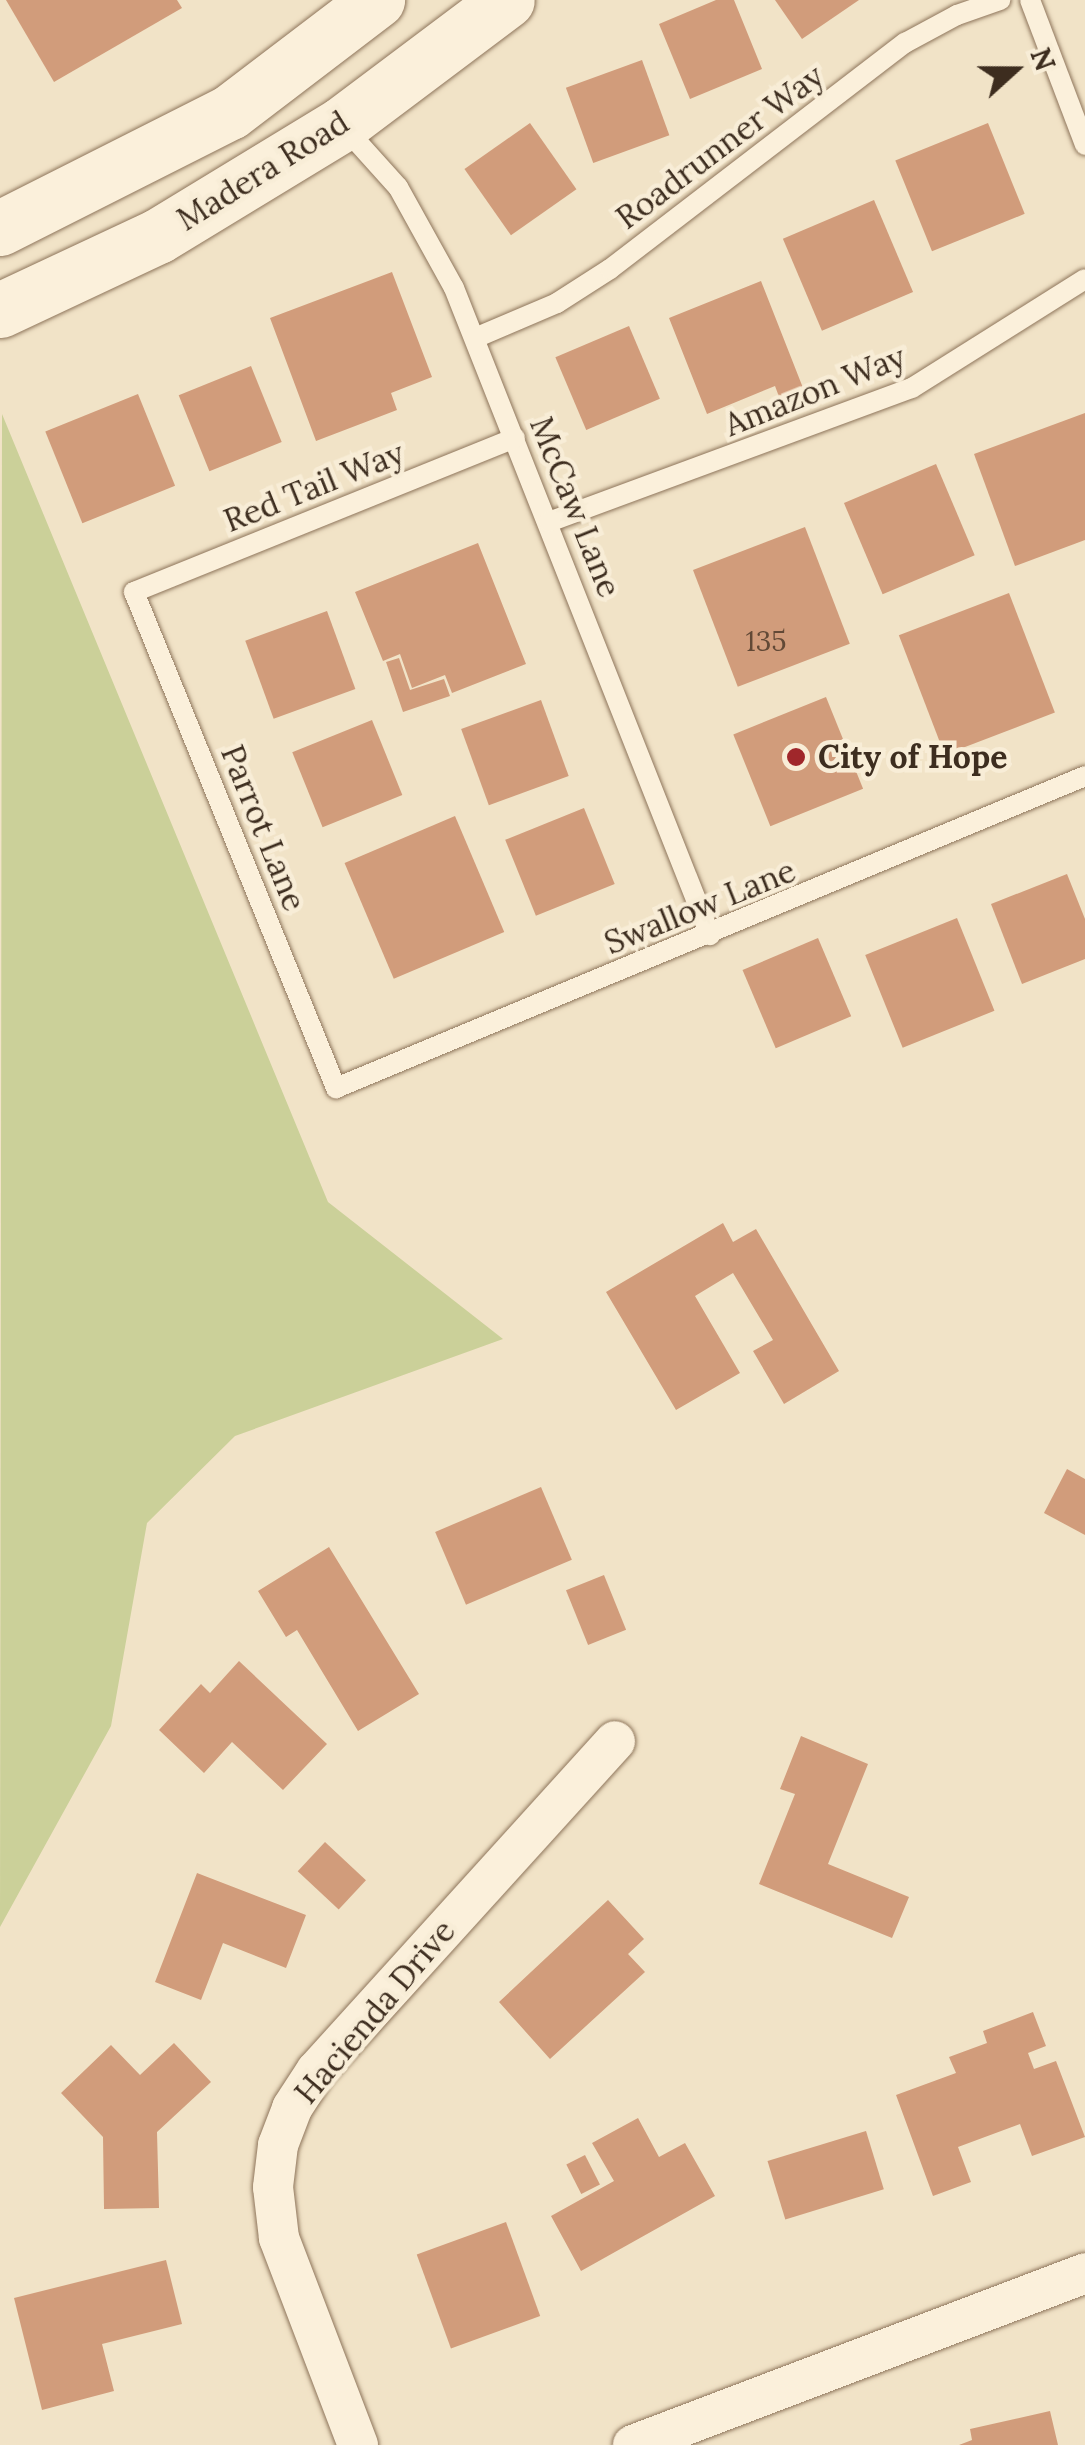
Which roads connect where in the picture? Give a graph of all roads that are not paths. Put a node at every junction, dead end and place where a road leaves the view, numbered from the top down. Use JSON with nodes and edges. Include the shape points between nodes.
{"nodes":[{"id":1,"x":378,"y":0,"type":"edge"},
{"id":2,"x":507,"y":0,"type":"edge"},
{"id":3,"x":1000,"y":0,"type":"edge"},
{"id":4,"x":1030,"y":0,"type":"edge"},
{"id":5,"x":342,"y":124,"type":"junction"},
{"id":6,"x":1085,"y":145,"type":"edge"},
{"id":7,"x":0,"y":228,"type":"edge"},
{"id":8,"x":1085,"y":279,"type":"edge"},
{"id":9,"x":0,"y":310,"type":"edge"},
{"id":10,"x":475,"y":338,"type":"junction"},
{"id":11,"x":516,"y":438,"type":"junction"},
{"id":12,"x":549,"y":522,"type":"junction"},
{"id":13,"x":134,"y":592,"type":"joint"},
{"id":14,"x":1085,"y":776,"type":"edge"},
{"id":15,"x":710,"y":935,"type":"junction"},
{"id":16,"x":336,"y":1088,"type":"joint"},
{"id":17,"x":614,"y":1741,"type":"dead end"},
{"id":18,"x":1085,"y":2273,"type":"edge"},
{"id":19,"x":358,"y":2445,"type":"edge"},
{"id":20,"x":633,"y":2445,"type":"edge"}],
"edges":[{"from":1,"to":7,"type":"main road","name":"Madera Road","via":[[230,112]]},
{"from":2,"to":5,"type":"main road","name":"Madera Road"},
{"from":3,"to":10,"type":"lane","name":"Roadrunner Way","via":[[905,43],[597,278]]},
{"from":4,"to":6,"type":"lane"},
{"from":5,"to":9,"type":"main road","name":"Madera Road","via":[[158,236]]},
{"from":5,"to":10,"type":"lane","name":"McCaw Lane","via":[[398,188]]},
{"from":8,"to":12,"type":"lane","name":"Amazon Way","via":[[912,388]]},
{"from":10,"to":11,"type":"lane","name":"McCaw Lane"},
{"from":11,"to":12,"type":"lane","name":"McCaw Lane"},
{"from":11,"to":13,"type":"lane","name":"Red Tail Way"},
{"from":12,"to":15,"type":"lane","name":"McCaw Lane"},
{"from":13,"to":16,"type":"lane","name":"Parrot Lane"},
{"from":14,"to":15,"type":"lane","name":"Swallow Lane"},
{"from":15,"to":16,"type":"lane","name":"Swallow Lane"},
{"from":17,"to":19,"type":"street","name":"Hacienda Drive","via":[[316,2071],[285,2126],[272,2187],[280,2238]]},
{"from":18,"to":20,"type":"street"}]}
